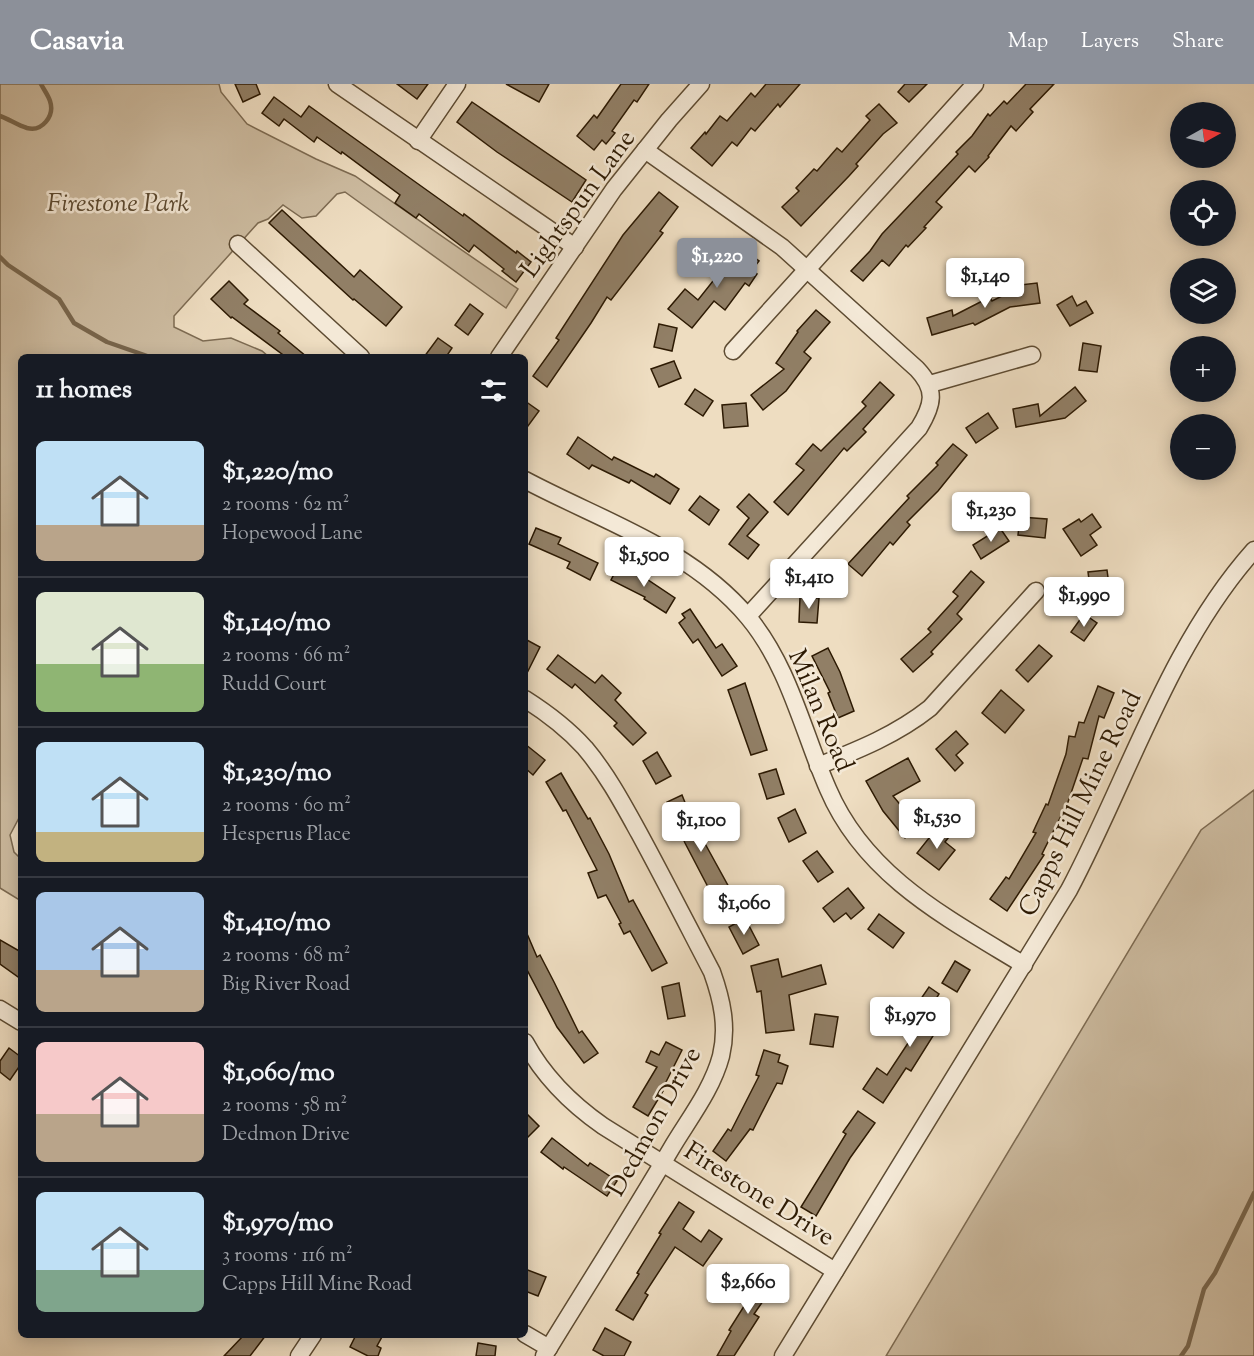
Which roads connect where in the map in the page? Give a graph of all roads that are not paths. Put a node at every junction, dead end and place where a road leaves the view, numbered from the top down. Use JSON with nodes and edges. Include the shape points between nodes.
{"nodes":[{"id":1,"x":337,"y":84,"type":"edge"},
{"id":2,"x":457,"y":84,"type":"edge"},
{"id":3,"x":701,"y":84,"type":"edge"},
{"id":4,"x":975,"y":84,"type":"edge"},
{"id":5,"x":418,"y":141,"type":"junction"},
{"id":6,"x":645,"y":150,"type":"junction"},
{"id":7,"x":238,"y":244,"type":"dead end"},
{"id":8,"x":575,"y":247,"type":"junction"},
{"id":9,"x":808,"y":269,"type":"junction"},
{"id":10,"x":734,"y":351,"type":"dead end"},
{"id":11,"x":358,"y":354,"type":"edge"},
{"id":12,"x":502,"y":354,"type":"edge"},
{"id":13,"x":1032,"y":355,"type":"dead end"},
{"id":14,"x":930,"y":384,"type":"junction"},
{"id":15,"x":528,"y":481,"type":"edge"},
{"id":16,"x":1254,"y":550,"type":"edge"},
{"id":17,"x":1036,"y":591,"type":"dead end"},
{"id":18,"x":748,"y":616,"type":"junction"},
{"id":19,"x":528,"y":701,"type":"edge"},
{"id":20,"x":818,"y":766,"type":"junction"},
{"id":21,"x":1024,"y":965,"type":"junction"},
{"id":22,"x":0,"y":1009,"type":"edge"},
{"id":23,"x":18,"y":1020,"type":"edge"},
{"id":24,"x":528,"y":1047,"type":"edge"},
{"id":25,"x":663,"y":1163,"type":"junction"},
{"id":26,"x":835,"y":1271,"type":"junction"},
{"id":27,"x":528,"y":1337,"type":"edge"},
{"id":28,"x":310,"y":1338,"type":"edge"},
{"id":29,"x":546,"y":1352,"type":"edge"},
{"id":30,"x":299,"y":1356,"type":"edge"},
{"id":31,"x":783,"y":1356,"type":"edge"}],
"edges":[{"from":1,"to":5,"type":"street"},
{"from":2,"to":5,"type":"street"},
{"from":3,"to":6,"type":"street","name":"Lightspun Lane"},
{"from":4,"to":9,"type":"street"},
{"from":5,"to":8,"type":"street"},
{"from":6,"to":8,"type":"street","name":"Lightspun Lane"},
{"from":6,"to":9,"type":"street","via":[[783,247]]},
{"from":7,"to":11,"type":"street"},
{"from":8,"to":12,"type":"street","name":"Lightspun Lane"},
{"from":9,"to":10,"type":"street"},
{"from":9,"to":14,"type":"street"},
{"from":13,"to":14,"type":"street"},
{"from":14,"to":18,"type":"street","via":[[930,403],[919,428]]},
{"from":15,"to":18,"type":"street","name":"Milan Road","via":[[684,559]]},
{"from":16,"to":21,"type":"street","name":"Capps Hill Mine Road","via":[[1197,631],[1139,740],[1087,856]]},
{"from":17,"to":20,"type":"street","via":[[912,723]]},
{"from":18,"to":20,"type":"street","name":"Milan Road","via":[[782,671]]},
{"from":19,"to":25,"type":"street","name":"Dedmon Drive","via":[[570,733],[602,769],[712,972],[721,998],[724,1024],[720,1058],[697,1107]]},
{"from":20,"to":21,"type":"street","name":"Milan Road","via":[[852,834],[868,855],[929,907]]},
{"from":21,"to":26,"type":"street","name":"Capps Hill Mine Road"},
{"from":22,"to":23,"type":"street"},
{"from":24,"to":25,"type":"street","name":"Firestone Drive","via":[[543,1071],[579,1109]]},
{"from":25,"to":26,"type":"street","name":"Firestone Drive"},
{"from":25,"to":29,"type":"street","name":"Dedmon Drive"},
{"from":26,"to":31,"type":"street","name":"Capps Hill Mine Road"},
{"from":27,"to":29,"type":"street"},
{"from":28,"to":30,"type":"street"}]}
